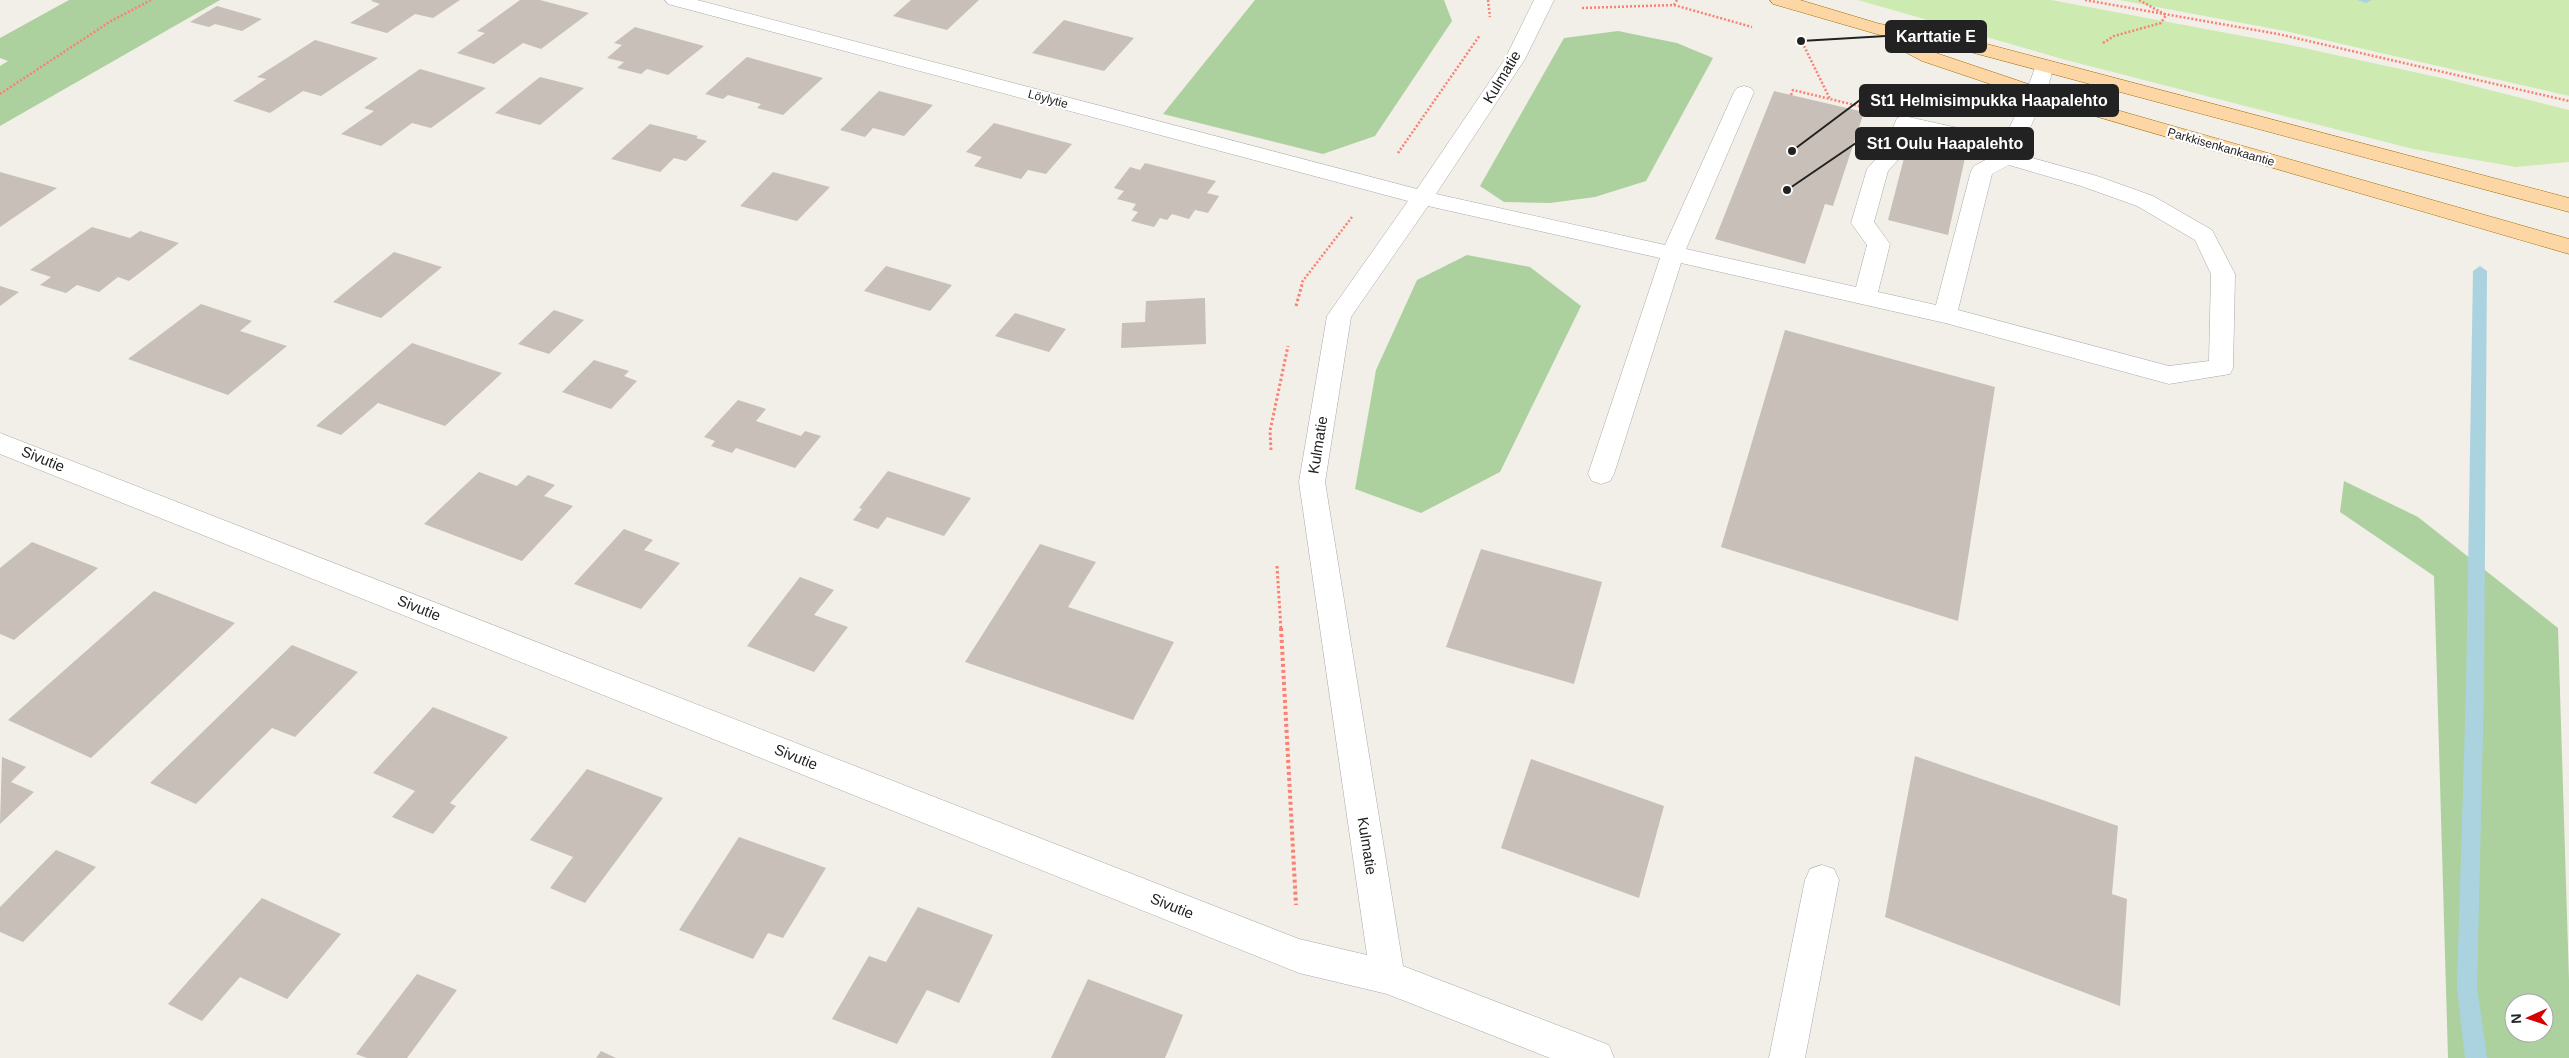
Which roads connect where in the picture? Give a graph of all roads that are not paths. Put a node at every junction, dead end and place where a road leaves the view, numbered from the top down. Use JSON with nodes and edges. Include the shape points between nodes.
{"nodes":[{"id":1,"x":675,"y":0,"type":"edge"},
{"id":2,"x":1780,"y":0,"type":"edge"},
{"id":3,"x":1543,"y":2,"type":"edge"},
{"id":4,"x":1878,"y":30,"type":"junction"},
{"id":5,"x":2044,"y":66,"type":"junction"},
{"id":6,"x":1744,"y":92,"type":"dead end"},
{"id":7,"x":2036,"y":94,"type":"junction"},
{"id":8,"x":2006,"y":157,"type":"junction"},
{"id":9,"x":1421,"y":198,"type":"junction"},
{"id":10,"x":2569,"y":205,"type":"edge"},
{"id":11,"x":2569,"y":247,"type":"edge"},
{"id":12,"x":1673,"y":253,"type":"junction"},
{"id":13,"x":1865,"y":296,"type":"junction"},
{"id":14,"x":1945,"y":315,"type":"junction"},
{"id":15,"x":0,"y":443,"type":"edge"},
{"id":16,"x":1601,"y":474,"type":"dead end"},
{"id":17,"x":1822,"y":880,"type":"dead end"},
{"id":18,"x":1387,"y":977,"type":"junction"},
{"id":19,"x":1596,"y":1058,"type":"edge"},
{"id":20,"x":1788,"y":1058,"type":"edge"}],
"edges":[{"from":1,"to":9,"type":"street","name":"Löylytie"},
{"from":2,"to":4,"type":"main road","name":"Parkkisenkankaantie"},
{"from":3,"to":9,"type":"street","name":"Kulmatie","via":[[1515,58],[1455,152]]},
{"from":4,"to":5,"type":"main road","name":"Parkkisenkankaantie","via":[[1945,39]]},
{"from":4,"to":7,"type":"main road","name":"Parkkisenkankaantie","via":[[1928,57]]},
{"from":5,"to":7,"type":"street"},
{"from":5,"to":10,"type":"main road","name":"Parkkisenkankaantie"},
{"from":6,"to":12,"type":"street"},
{"from":7,"to":8,"type":"street"},
{"from":7,"to":11,"type":"main road","name":"Parkkisenkankaantie"},
{"from":8,"to":13,"type":"street","via":[[1977,139],[1904,122],[1894,152],[1878,169],[1862,223],[1879,244]]},
{"from":8,"to":14,"type":"street","via":[[1982,171]]},
{"from":8,"to":14,"type":"street","name":"Löylytie","via":[[2145,201],[2204,235],[2223,274],[2221,368],[2169,375]]},
{"from":9,"to":12,"type":"street","name":"Löylytie"},
{"from":9,"to":18,"type":"street","name":"Kulmatie","via":[[1339,316],[1312,482]]},
{"from":12,"to":13,"type":"street","name":"Löylytie"},
{"from":12,"to":16,"type":"street"},
{"from":13,"to":14,"type":"street","name":"Löylytie"},
{"from":15,"to":18,"type":"street","name":"Sivutie","via":[[1299,956]]},
{"from":17,"to":20,"type":"street"},
{"from":18,"to":19,"type":"street","name":"Sivutie"}]}
